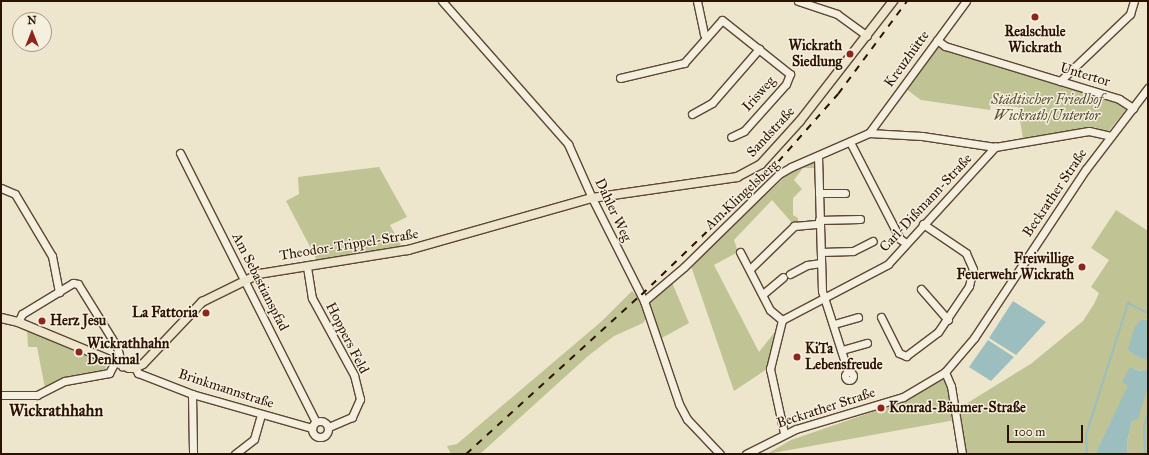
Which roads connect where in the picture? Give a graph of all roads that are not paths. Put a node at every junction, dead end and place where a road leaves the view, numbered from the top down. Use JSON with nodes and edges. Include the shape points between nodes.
{"nodes":[{"id":1,"x":442,"y":1,"type":"edge"},
{"id":2,"x":697,"y":1,"type":"edge"},
{"id":3,"x":798,"y":1,"type":"edge"},
{"id":4,"x":893,"y":1,"type":"edge"},
{"id":5,"x":966,"y":1,"type":"edge"},
{"id":6,"x":1134,"y":1,"type":"edge"},
{"id":7,"x":814,"y":4,"type":"edge"},
{"id":8,"x":867,"y":36,"type":"junction"},
{"id":9,"x":707,"y":37,"type":"junction"},
{"id":10,"x":937,"y":40,"type":"junction"},
{"id":11,"x":759,"y":49,"type":"junction"},
{"id":12,"x":620,"y":78,"type":"dead end"},
{"id":13,"x":1060,"y":81,"type":"junction"},
{"id":14,"x":1148,"y":88,"type":"edge"},
{"id":15,"x":1133,"y":108,"type":"junction"},
{"id":16,"x":692,"y":114,"type":"dead end"},
{"id":17,"x":869,"y":133,"type":"junction"},
{"id":18,"x":1110,"y":136,"type":"junction"},
{"id":19,"x":731,"y":137,"type":"dead end"},
{"id":20,"x":850,"y":142,"type":"junction"},
{"id":21,"x":996,"y":147,"type":"junction"},
{"id":22,"x":180,"y":153,"type":"dead end"},
{"id":23,"x":818,"y":156,"type":"junction"},
{"id":24,"x":1,"y":188,"type":"edge"},
{"id":25,"x":818,"y":193,"type":"junction"},
{"id":26,"x":845,"y":193,"type":"dead end"},
{"id":27,"x":592,"y":198,"type":"junction"},
{"id":28,"x":860,"y":219,"type":"dead end"},
{"id":29,"x":819,"y":222,"type":"junction"},
{"id":30,"x":923,"y":224,"type":"junction"},
{"id":31,"x":873,"y":241,"type":"dead end"},
{"id":32,"x":906,"y":243,"type":"junction"},
{"id":33,"x":740,"y":252,"type":"dead end"},
{"id":34,"x":821,"y":252,"type":"junction"},
{"id":35,"x":821,"y":263,"type":"junction"},
{"id":36,"x":307,"y":267,"type":"junction"},
{"id":37,"x":750,"y":269,"type":"junction"},
{"id":38,"x":245,"y":279,"type":"junction"},
{"id":39,"x":920,"y":289,"type":"dead end"},
{"id":40,"x":59,"y":292,"type":"junction"},
{"id":41,"x":763,"y":294,"type":"junction"},
{"id":42,"x":824,"y":298,"type":"junction"},
{"id":43,"x":644,"y":301,"type":"junction"},
{"id":44,"x":858,"y":317,"type":"dead end"},
{"id":45,"x":881,"y":317,"type":"dead end"},
{"id":46,"x":1,"y":318,"type":"edge"},
{"id":47,"x":782,"y":320,"type":"junction"},
{"id":48,"x":948,"y":320,"type":"junction"},
{"id":49,"x":18,"y":322,"type":"junction"},
{"id":50,"x":834,"y":324,"type":"junction"},
{"id":51,"x":867,"y":343,"type":"dead end"},
{"id":52,"x":842,"y":350,"type":"junction"},
{"id":53,"x":118,"y":364,"type":"junction"},
{"id":54,"x":137,"y":367,"type":"junction"},
{"id":55,"x":848,"y":372,"type":"dead end"},
{"id":56,"x":945,"y":372,"type":"junction"},
{"id":57,"x":192,"y":394,"type":"junction"},
{"id":58,"x":1,"y":395,"type":"edge"},
{"id":59,"x":261,"y":415,"type":"junction"},
{"id":60,"x":314,"y":425,"type":"junction"},
{"id":61,"x":328,"y":427,"type":"junction"},
{"id":62,"x":784,"y":433,"type":"junction"},
{"id":63,"x":193,"y":454,"type":"edge"},
{"id":64,"x":235,"y":454,"type":"edge"},
{"id":65,"x":720,"y":454,"type":"edge"},
{"id":66,"x":746,"y":454,"type":"edge"},
{"id":67,"x":962,"y":454,"type":"edge"}],
"edges":[{"from":1,"to":27,"type":"street","name":"Dahler Weg","via":[[568,144]]},
{"from":2,"to":9,"type":"street","via":[[704,34]]},
{"from":3,"to":7,"type":"street"},
{"from":4,"to":8,"type":"main road","name":"Sandstraße"},
{"from":5,"to":10,"type":"street","name":"Kreuzhütte"},
{"from":6,"to":13,"type":"street","via":[[1130,14]]},
{"from":7,"to":8,"type":"street","via":[[837,14]]},
{"from":8,"to":27,"type":"main road","name":"Sandstraße","via":[[800,121],[761,164],[751,171],[712,182]]},
{"from":9,"to":11,"type":"street","name":"Irisweg","via":[[722,20]]},
{"from":9,"to":12,"type":"street","via":[[684,63]]},
{"from":10,"to":13,"type":"street","name":"Untertor","via":[[945,46]]},
{"from":10,"to":17,"type":"street","name":"Kreuzhütte"},
{"from":11,"to":16,"type":"street","via":[[712,103]]},
{"from":11,"to":19,"type":"street","name":"Irisweg","via":[[786,69],[790,74],[789,79],[744,131]]},
{"from":13,"to":15,"type":"street","name":"Untertor","via":[[1119,99]]},
{"from":14,"to":15,"type":"street","name":"Beckrather Straße"},
{"from":15,"to":18,"type":"street","name":"Beckrather Straße"},
{"from":17,"to":20,"type":"street","name":"Am Klingelsberg"},
{"from":17,"to":21,"type":"street","name":"Am Klingelsberg","via":[[922,136]]},
{"from":18,"to":21,"type":"street","name":"Am Klingelsberg","via":[[1089,132]]},
{"from":18,"to":56,"type":"street","name":"Beckrather Straße","via":[[974,338]]},
{"from":20,"to":23,"type":"street","name":"Am Klingelsberg"},
{"from":20,"to":32,"type":"street","via":[[900,239]]},
{"from":21,"to":30,"type":"street","name":"Carl-Dißmann-Straße"},
{"from":22,"to":38,"type":"street","name":"Am Sebastianspfad"},
{"from":23,"to":25,"type":"street"},
{"from":23,"to":43,"type":"street","name":"Am Klingelsberg","via":[[779,174],[684,267]]},
{"from":24,"to":40,"type":"street","via":[[15,194],[52,256]]},
{"from":25,"to":26,"type":"street"},
{"from":25,"to":29,"type":"street"},
{"from":27,"to":36,"type":"main road","name":"Theodor-Trippel-Straße","via":[[408,250]]},
{"from":27,"to":43,"type":"street","name":"Dahler Weg"},
{"from":28,"to":29,"type":"street"},
{"from":29,"to":34,"type":"street"},
{"from":29,"to":37,"type":"street","via":[[794,226]]},
{"from":30,"to":32,"type":"street","name":"Carl-Dißmann-Straße"},
{"from":30,"to":48,"type":"street","via":[[966,253],[972,262],[973,275],[969,286]]},
{"from":31,"to":34,"type":"street","via":[[853,251]]},
{"from":32,"to":42,"type":"street","name":"Carl-Dißmann-Straße","via":[[888,264]]},
{"from":33,"to":37,"type":"street"},
{"from":34,"to":35,"type":"street"},
{"from":35,"to":41,"type":"street","via":[[807,265],[787,275]]},
{"from":35,"to":42,"type":"street"},
{"from":36,"to":38,"type":"main road","name":"Theodor-Trippel-Straße","via":[[270,271]]},
{"from":36,"to":61,"type":"street","name":"Hoppers Feld","via":[[312,298],[354,375],[359,395],[357,409],[352,417],[342,424]]},
{"from":37,"to":41,"type":"street"},
{"from":38,"to":54,"type":"main road","name":"Theodor-Trippel-Straße","via":[[202,302]]},
{"from":38,"to":60,"type":"street","name":"Am Sebastianspfad"},
{"from":39,"to":48,"type":"street"},
{"from":40,"to":49,"type":"street","via":[[22,314]]},
{"from":40,"to":53,"type":"street","via":[[73,283],[81,285],[117,347]]},
{"from":41,"to":47,"type":"street","via":[[773,316]]},
{"from":42,"to":47,"type":"street"},
{"from":42,"to":50,"type":"street"},
{"from":43,"to":65,"type":"street","name":"Dahler Weg","via":[[679,404],[687,419]]},
{"from":44,"to":50,"type":"street"},
{"from":45,"to":48,"type":"street","via":[[899,353],[906,356],[926,342]]},
{"from":46,"to":49,"type":"main road"},
{"from":47,"to":62,"type":"street","via":[[770,369]]},
{"from":49,"to":53,"type":"main road"},
{"from":50,"to":52,"type":"street"},
{"from":51,"to":52,"type":"street"},
{"from":52,"to":55,"type":"street"},
{"from":53,"to":54,"type":"main road"},
{"from":53,"to":58,"type":"street","via":[[109,374],[66,381],[37,395]]},
{"from":54,"to":57,"type":"street","name":"Brinkmannstraße","via":[[138,373]]},
{"from":56,"to":62,"type":"street","name":"Beckrather Straße","via":[[903,396]]},
{"from":56,"to":67,"type":"street","via":[[951,386]]},
{"from":57,"to":59,"type":"street","name":"Brinkmannstraße"},
{"from":57,"to":63,"type":"street"},
{"from":59,"to":60,"type":"street","name":"Brinkmannstraße"},
{"from":59,"to":64,"type":"street","via":[[254,439]]},
{"from":60,"to":61,"type":"street","via":[[323,422]]},
{"from":60,"to":61,"type":"street","via":[[316,435],[321,436],[326,434]]},
{"from":62,"to":66,"type":"street","name":"Beckrather Straße"}]}
